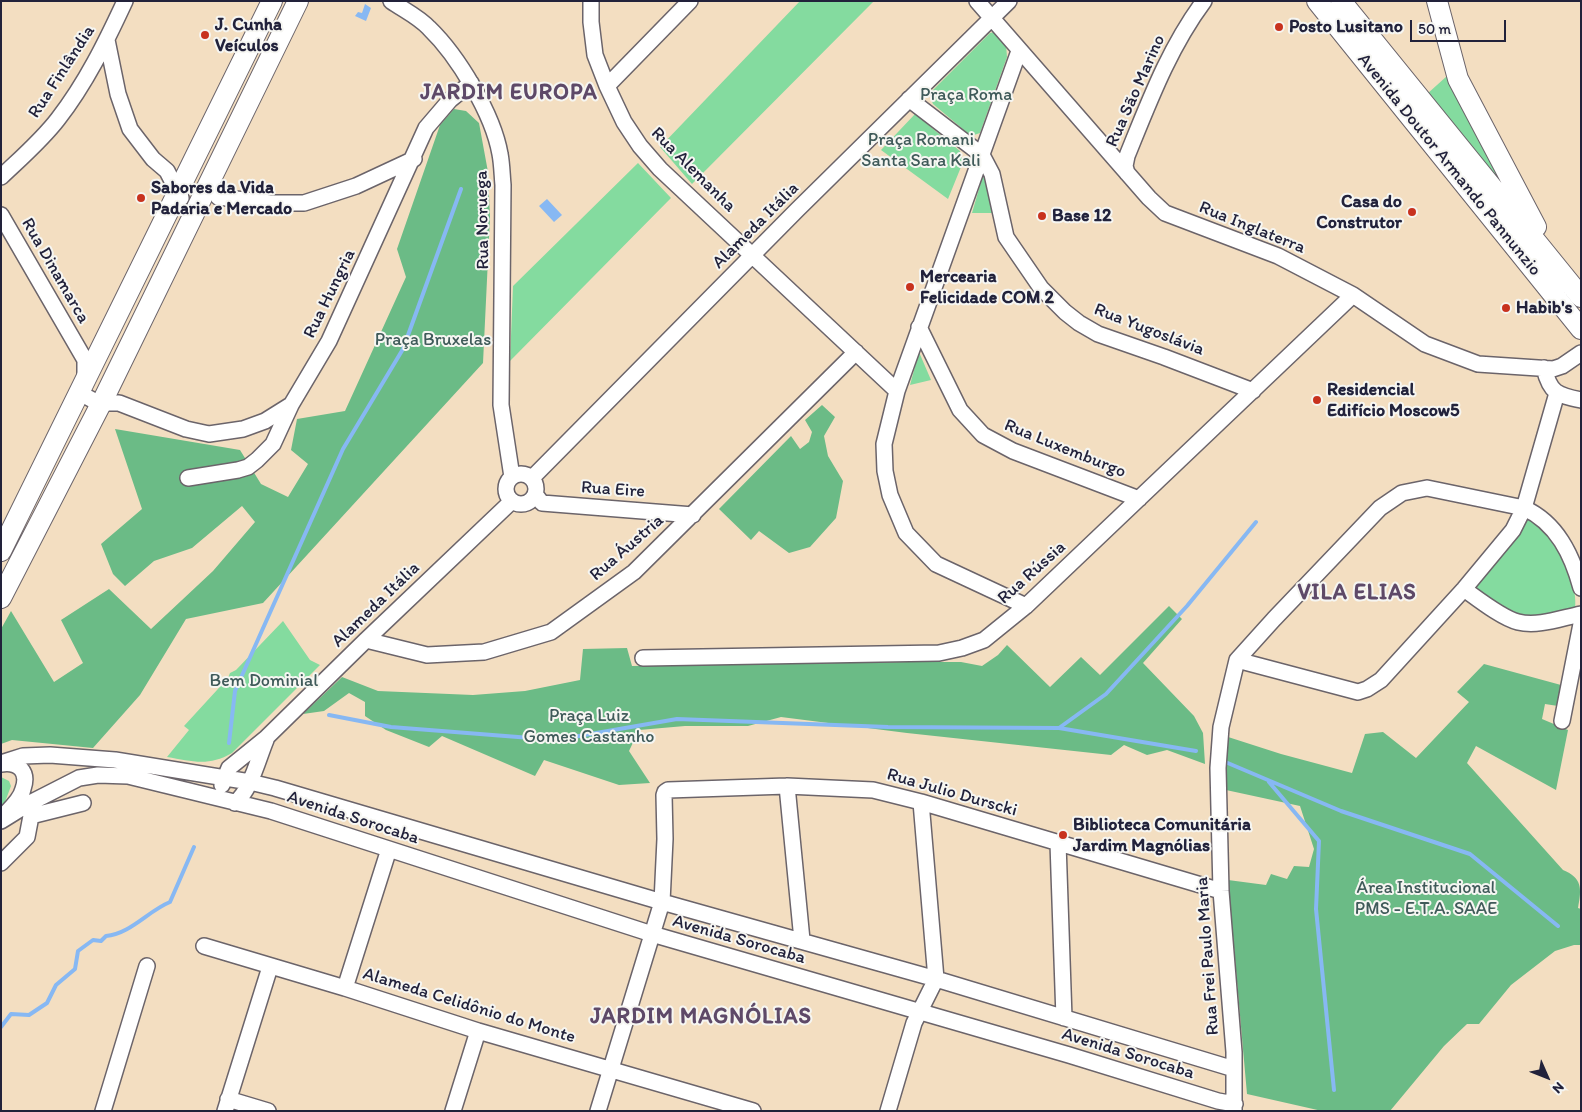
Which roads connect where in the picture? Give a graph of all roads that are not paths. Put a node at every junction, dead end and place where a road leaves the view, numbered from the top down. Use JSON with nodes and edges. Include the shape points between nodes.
{"nodes":[{"id":1,"x":125,"y":1,"type":"edge"},
{"id":2,"x":272,"y":1,"type":"edge"},
{"id":3,"x":298,"y":1,"type":"edge"},
{"id":4,"x":391,"y":1,"type":"edge"},
{"id":5,"x":591,"y":1,"type":"edge"},
{"id":6,"x":690,"y":1,"type":"edge"},
{"id":7,"x":977,"y":1,"type":"edge"},
{"id":8,"x":1009,"y":1,"type":"edge"},
{"id":9,"x":1204,"y":1,"type":"edge"},
{"id":10,"x":1317,"y":1,"type":"edge"},
{"id":11,"x":1341,"y":1,"type":"edge"},
{"id":12,"x":1437,"y":1,"type":"edge"},
{"id":13,"x":992,"y":18,"type":"junction"},
{"id":14,"x":107,"y":40,"type":"junction"},
{"id":15,"x":1019,"y":51,"type":"junction"},
{"id":16,"x":471,"y":83,"type":"junction"},
{"id":17,"x":607,"y":86,"type":"junction"},
{"id":18,"x":909,"y":99,"type":"junction"},
{"id":19,"x":982,"y":155,"type":"junction"},
{"id":20,"x":196,"y":157,"type":"junction"},
{"id":21,"x":414,"y":159,"type":"junction"},
{"id":22,"x":167,"y":171,"type":"junction"},
{"id":23,"x":1127,"y":173,"type":"junction"},
{"id":24,"x":1,"y":176,"type":"edge"},
{"id":25,"x":192,"y":194,"type":"junction"},
{"id":26,"x":1,"y":215,"type":"edge"},
{"id":27,"x":753,"y":256,"type":"junction"},
{"id":28,"x":1557,"y":267,"type":"junction"},
{"id":29,"x":1353,"y":295,"type":"junction"},
{"id":30,"x":1581,"y":297,"type":"edge"},
{"id":31,"x":919,"y":328,"type":"junction"},
{"id":32,"x":1581,"y":329,"type":"edge"},
{"id":33,"x":76,"y":345,"type":"junction"},
{"id":34,"x":102,"y":346,"type":"junction"},
{"id":35,"x":856,"y":352,"type":"junction"},
{"id":36,"x":1581,"y":353,"type":"edge"},
{"id":37,"x":1544,"y":368,"type":"junction"},
{"id":38,"x":897,"y":391,"type":"junction"},
{"id":39,"x":1253,"y":391,"type":"junction"},
{"id":40,"x":102,"y":393,"type":"junction"},
{"id":41,"x":1557,"y":393,"type":"junction"},
{"id":42,"x":1581,"y":400,"type":"edge"},
{"id":43,"x":291,"y":405,"type":"junction"},
{"id":44,"x":512,"y":477,"type":"junction"},
{"id":45,"x":188,"y":478,"type":"dead end"},
{"id":46,"x":532,"y":478,"type":"junction"},
{"id":47,"x":535,"y":494,"type":"junction"},
{"id":48,"x":1139,"y":499,"type":"junction"},
{"id":49,"x":512,"y":501,"type":"junction"},
{"id":50,"x":1524,"y":508,"type":"junction"},
{"id":51,"x":693,"y":515,"type":"junction"},
{"id":52,"x":1,"y":551,"type":"edge"},
{"id":53,"x":4,"y":584,"type":"edge"},
{"id":54,"x":1581,"y":588,"type":"edge"},
{"id":55,"x":1464,"y":590,"type":"junction"},
{"id":56,"x":1026,"y":606,"type":"junction"},
{"id":57,"x":1581,"y":614,"type":"edge"},
{"id":58,"x":1581,"y":624,"type":"edge"},
{"id":59,"x":366,"y":640,"type":"junction"},
{"id":60,"x":643,"y":658,"type":"dead end"},
{"id":61,"x":1237,"y":660,"type":"junction"},
{"id":62,"x":1562,"y":721,"type":"dead end"},
{"id":63,"x":266,"y":738,"type":"junction"},
{"id":64,"x":1,"y":763,"type":"edge"},
{"id":65,"x":224,"y":778,"type":"junction"},
{"id":66,"x":250,"y":782,"type":"junction"},
{"id":67,"x":787,"y":786,"type":"junction"},
{"id":68,"x":230,"y":802,"type":"junction"},
{"id":69,"x":921,"y":802,"type":"junction"},
{"id":70,"x":83,"y":803,"type":"dead end"},
{"id":71,"x":1,"y":820,"type":"edge"},
{"id":72,"x":1058,"y":843,"type":"junction"},
{"id":73,"x":389,"y":849,"type":"junction"},
{"id":74,"x":1,"y":863,"type":"edge"},
{"id":75,"x":1221,"y":891,"type":"junction"},
{"id":76,"x":662,"y":902,"type":"junction"},
{"id":77,"x":652,"y":934,"type":"junction"},
{"id":78,"x":802,"y":940,"type":"junction"},
{"id":79,"x":204,"y":946,"type":"dead end"},
{"id":80,"x":147,"y":966,"type":"dead end"},
{"id":81,"x":270,"y":967,"type":"junction"},
{"id":82,"x":936,"y":979,"type":"junction"},
{"id":83,"x":345,"y":988,"type":"junction"},
{"id":84,"x":919,"y":1011,"type":"junction"},
{"id":85,"x":1064,"y":1018,"type":"junction"},
{"id":86,"x":478,"y":1031,"type":"junction"},
{"id":87,"x":611,"y":1069,"type":"junction"},
{"id":88,"x":1234,"y":1069,"type":"junction"},
{"id":89,"x":227,"y":1105,"type":"edge"},
{"id":90,"x":1234,"y":1107,"type":"edge"},
{"id":91,"x":748,"y":1110,"type":"edge"},
{"id":92,"x":103,"y":1111,"type":"edge"},
{"id":93,"x":268,"y":1111,"type":"edge"},
{"id":94,"x":453,"y":1111,"type":"edge"},
{"id":95,"x":598,"y":1111,"type":"edge"},
{"id":96,"x":888,"y":1111,"type":"edge"}],
"edges":[{"from":1,"to":14,"type":"street","name":"Rua Finlândia"},
{"from":2,"to":20,"type":"main road"},
{"from":3,"to":25,"type":"main road"},
{"from":4,"to":16,"type":"street","name":"Rua Noruega","via":[[428,26],[447,47]]},
{"from":5,"to":17,"type":"street","name":"Rua Alemanha","via":[[590,22],[595,55]]},
{"from":6,"to":17,"type":"street"},
{"from":7,"to":13,"type":"street","name":"Rua Inglaterra"},
{"from":8,"to":13,"type":"street","name":"Alameda Itália"},
{"from":9,"to":23,"type":"street","name":"Rua São Marino","via":[[1165,64],[1127,156]]},
{"from":10,"to":32,"type":"main road","name":"Avenida Doutor Armando Pannunzio"},
{"from":11,"to":28,"type":"main road","name":"Avenida Doutor Armando Pannunzio"},
{"from":12,"to":28,"type":"main road","via":[[1458,79]]},
{"from":13,"to":15,"type":"street","name":"Rua Inglaterra"},
{"from":13,"to":18,"type":"street","name":"Alameda Itália"},
{"from":14,"to":22,"type":"street","via":[[118,94],[130,129],[153,159]]},
{"from":14,"to":24,"type":"street","name":"Rua Finlândia","via":[[58,119]]},
{"from":15,"to":19,"type":"street"},
{"from":15,"to":23,"type":"street","name":"Rua Inglaterra"},
{"from":16,"to":21,"type":"street","name":"Rua Hungria","via":[[450,100],[426,128]]},
{"from":16,"to":44,"type":"street","name":"Rua Noruega","via":[[490,122],[500,153],[501,405]]},
{"from":17,"to":27,"type":"street","name":"Rua Alemanha","via":[[640,146]]},
{"from":18,"to":19,"type":"street","name":"Rua Yugoslávia"},
{"from":18,"to":27,"type":"street","name":"Alameda Itália"},
{"from":19,"to":31,"type":"street"},
{"from":19,"to":39,"type":"street","name":"Rua Yugoslávia","via":[[992,174],[1006,237],[1040,288],[1065,312],[1098,334]]},
{"from":20,"to":22,"type":"street","via":[[182,169]]},
{"from":20,"to":25,"type":"main road"},
{"from":21,"to":25,"type":"street","via":[[356,186],[304,203],[271,203]]},
{"from":21,"to":43,"type":"street","name":"Rua Hungria","via":[[329,341]]},
{"from":22,"to":25,"type":"street"},
{"from":23,"to":29,"type":"street","name":"Rua Inglaterra","via":[[1165,213],[1278,256]]},
{"from":25,"to":34,"type":"main road"},
{"from":25,"to":40,"type":"main road"},
{"from":26,"to":33,"type":"street","name":"Rua Dinamarca"},
{"from":27,"to":35,"type":"street","name":"Rua Alemanha"},
{"from":27,"to":46,"type":"street","name":"Alameda Itália"},
{"from":28,"to":30,"type":"main road","name":"Avenida Doutor Armando Pannunzio"},
{"from":29,"to":37,"type":"street","name":"Rua Inglaterra","via":[[1425,344],[1478,364]]},
{"from":29,"to":39,"type":"street","name":"Rua Rússia"},
{"from":31,"to":38,"type":"street"},
{"from":31,"to":48,"type":"street","name":"Rua Luxemburgo","via":[[960,410],[983,434],[1013,451]]},
{"from":33,"to":34,"type":"street","name":"Rua Dinamarca","via":[[91,352]]},
{"from":33,"to":40,"type":"street","name":"Rua Dinamarca"},
{"from":34,"to":40,"type":"main road"},
{"from":35,"to":38,"type":"street","name":"Rua Alemanha"},
{"from":35,"to":51,"type":"street","name":"Rua Áustria"},
{"from":36,"to":37,"type":"street","name":"Rua Inglaterra","via":[[1562,366]]},
{"from":37,"to":41,"type":"street","via":[[1551,388]]},
{"from":38,"to":56,"type":"street","via":[[884,444],[885,470],[890,495],[906,533],[936,564]]},
{"from":39,"to":48,"type":"street","name":"Rua Rússia"},
{"from":40,"to":43,"type":"street","via":[[186,429],[209,434],[243,429],[265,421]]},
{"from":40,"to":52,"type":"main road"},
{"from":40,"to":53,"type":"main road"},
{"from":41,"to":42,"type":"street"},
{"from":41,"to":50,"type":"street"},
{"from":43,"to":45,"type":"street","name":"Rua Hungria","via":[[273,444],[257,460],[238,470]]},
{"from":44,"to":46,"type":"street","via":[[524,474]]},
{"from":44,"to":49,"type":"street","via":[[506,484]]},
{"from":46,"to":47,"type":"street"},
{"from":47,"to":49,"type":"street","via":[[525,503]]},
{"from":47,"to":51,"type":"street","name":"Rua Eire","via":[[542,503]]},
{"from":48,"to":56,"type":"street","name":"Rua Rússia"},
{"from":49,"to":59,"type":"street","name":"Alameda Itália"},
{"from":50,"to":54,"type":"street","via":[[1557,533],[1574,564]]},
{"from":50,"to":55,"type":"street","via":[[1513,530]]},
{"from":50,"to":61,"type":"street","via":[[1427,488],[1402,492],[1380,508]]},
{"from":51,"to":59,"type":"street","name":"Rua Áustria","via":[[634,572],[551,632],[484,652],[427,655]]},
{"from":55,"to":57,"type":"street","via":[[1518,622],[1539,623]]},
{"from":55,"to":61,"type":"street","via":[[1381,680],[1358,692]]},
{"from":56,"to":60,"type":"street","name":"Rua Rússia","via":[[984,640],[940,653]]},
{"from":58,"to":62,"type":"street"},
{"from":59,"to":63,"type":"street","name":"Alameda Itália"},
{"from":61,"to":75,"type":"street","name":"Rua Frei Paulo Maria","via":[[1218,749]]},
{"from":63,"to":65,"type":"street","name":"Alameda Itália","via":[[229,768]]},
{"from":63,"to":66,"type":"street","name":"Alameda Itália"},
{"from":64,"to":65,"type":"street","name":"Avenida Sorocaba","via":[[23,756],[50,755],[115,760]]},
{"from":64,"to":71,"type":"street","via":[[17,765],[25,778],[16,803]]},
{"from":65,"to":66,"type":"street","name":"Avenida Sorocaba"},
{"from":65,"to":68,"type":"street","via":[[221,789]]},
{"from":66,"to":68,"type":"street","via":[[244,795]]},
{"from":66,"to":76,"type":"street","name":"Avenida Sorocaba"},
{"from":67,"to":69,"type":"street","name":"Rua Julio Durscki","via":[[873,790]]},
{"from":67,"to":76,"type":"street","name":"Rua Julio Durscki","via":[[665,792]]},
{"from":67,"to":78,"type":"street"},
{"from":68,"to":71,"type":"street","name":"Avenida Sorocaba","via":[[128,776],[98,775],[79,778]]},
{"from":68,"to":73,"type":"street","name":"Avenida Sorocaba","via":[[271,811]]},
{"from":69,"to":72,"type":"street","name":"Rua Julio Durscki"},
{"from":69,"to":82,"type":"street"},
{"from":70,"to":74,"type":"street","via":[[31,816],[27,836]]},
{"from":72,"to":75,"type":"street","name":"Rua Julio Durscki"},
{"from":72,"to":85,"type":"street"},
{"from":73,"to":77,"type":"street","name":"Avenida Sorocaba"},
{"from":73,"to":83,"type":"street"},
{"from":75,"to":88,"type":"street","name":"Rua Frei Paulo Maria"},
{"from":76,"to":77,"type":"street"},
{"from":76,"to":78,"type":"street","name":"Avenida Sorocaba"},
{"from":77,"to":84,"type":"street","name":"Avenida Sorocaba"},
{"from":77,"to":87,"type":"street"},
{"from":78,"to":82,"type":"street","name":"Avenida Sorocaba"},
{"from":79,"to":81,"type":"street","name":"Alameda Celidônio do Monte"},
{"from":80,"to":92,"type":"street"},
{"from":81,"to":83,"type":"street","name":"Alameda Celidônio do Monte"},
{"from":81,"to":89,"type":"street"},
{"from":82,"to":84,"type":"street"},
{"from":82,"to":85,"type":"street","name":"Avenida Sorocaba"},
{"from":83,"to":86,"type":"street","name":"Alameda Celidônio do Monte"},
{"from":84,"to":90,"type":"street","name":"Avenida Sorocaba"},
{"from":84,"to":96,"type":"street"},
{"from":85,"to":88,"type":"street","name":"Avenida Sorocaba"},
{"from":86,"to":87,"type":"street","name":"Alameda Celidônio do Monte"},
{"from":86,"to":94,"type":"street"},
{"from":87,"to":91,"type":"street","name":"Alameda Celidônio do Monte"},
{"from":87,"to":95,"type":"street"},
{"from":88,"to":90,"type":"street","name":"Rua Frei Paulo Maria"},
{"from":89,"to":93,"type":"street"}]}
